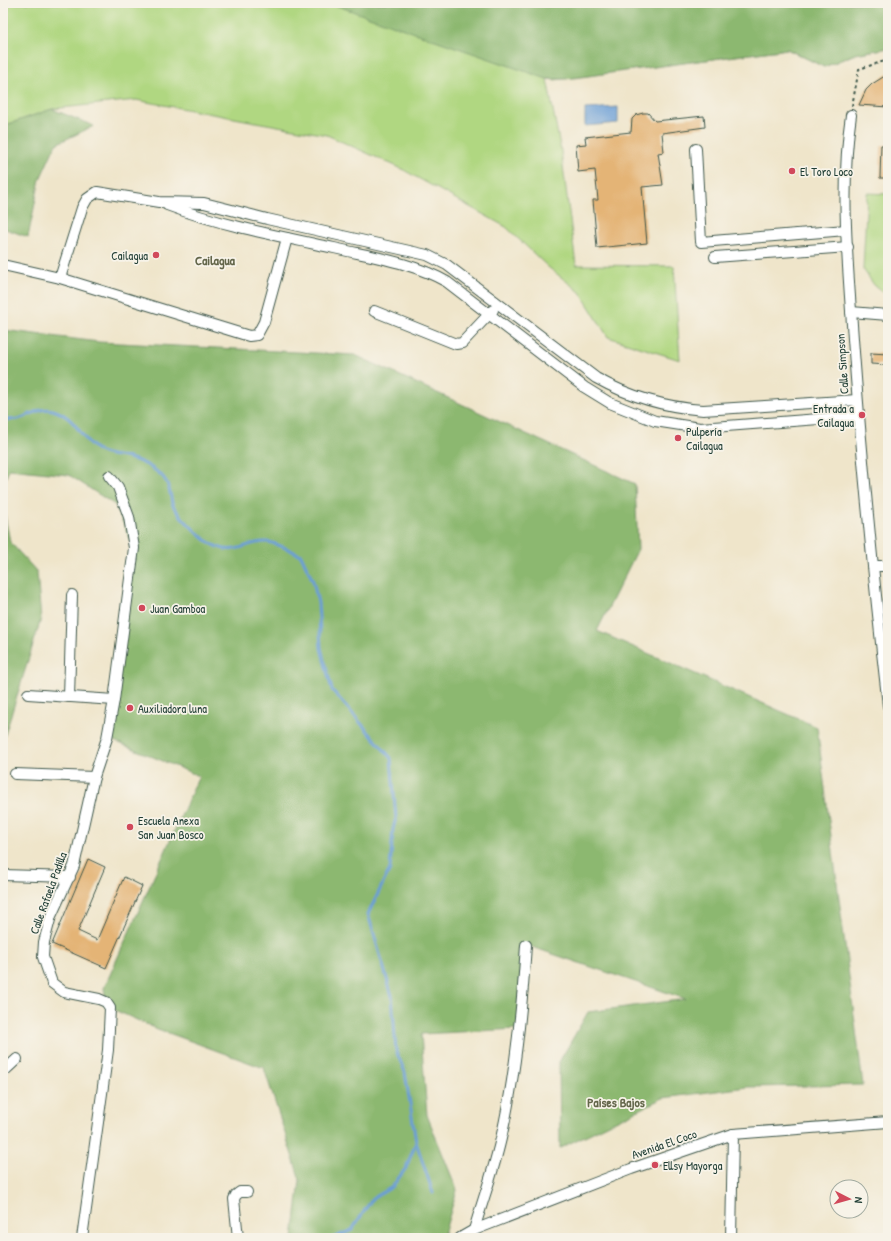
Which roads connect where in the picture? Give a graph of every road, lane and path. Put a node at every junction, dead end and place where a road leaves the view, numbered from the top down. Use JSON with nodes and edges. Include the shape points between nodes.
{"nodes":[{"id":1,"x":888,"y":60,"type":"edge"},
{"id":2,"x":851,"y":116,"type":"joint"},
{"id":3,"x":696,"y":148,"type":"dead end"},
{"id":4,"x":159,"y":202,"type":"junction"},
{"id":5,"x":267,"y":220,"type":"junction"},
{"id":6,"x":846,"y":230,"type":"junction"},
{"id":7,"x":264,"y":232,"type":"junction"},
{"id":8,"x":287,"y":238,"type":"junction"},
{"id":9,"x":848,"y":247,"type":"junction"},
{"id":10,"x":715,"y":256,"type":"dead end"},
{"id":11,"x":3,"y":265,"type":"edge"},
{"id":12,"x":60,"y":278,"type":"junction"},
{"id":13,"x":498,"y":304,"type":"junction"},
{"id":14,"x":374,"y":310,"type":"dead end"},
{"id":15,"x":851,"y":312,"type":"junction"},
{"id":16,"x":490,"y":314,"type":"junction"},
{"id":17,"x":888,"y":315,"type":"edge"},
{"id":18,"x":857,"y":400,"type":"junction"},
{"id":19,"x":743,"y":407,"type":"junction"},
{"id":20,"x":858,"y":416,"type":"junction"},
{"id":21,"x":744,"y":424,"type":"junction"},
{"id":22,"x":109,"y":476,"type":"dead end"},
{"id":23,"x":873,"y":566,"type":"junction"},
{"id":24,"x":888,"y":566,"type":"edge"},
{"id":25,"x":72,"y":595,"type":"dead end"},
{"id":26,"x":28,"y":694,"type":"dead end"},
{"id":27,"x":69,"y":697,"type":"junction"},
{"id":28,"x":888,"y":699,"type":"edge"},
{"id":29,"x":114,"y":700,"type":"junction"},
{"id":30,"x":15,"y":774,"type":"dead end"},
{"id":31,"x":94,"y":777,"type":"junction"},
{"id":32,"x":3,"y":875,"type":"edge"},
{"id":33,"x":70,"y":877,"type":"junction"},
{"id":34,"x":526,"y":945,"type":"dead end"},
{"id":35,"x":17,"y":1059,"type":"dead end"},
{"id":36,"x":3,"y":1072,"type":"edge"},
{"id":37,"x":888,"y":1122,"type":"edge"},
{"id":38,"x":733,"y":1134,"type":"junction"},
{"id":39,"x":247,"y":1192,"type":"dead end"},
{"id":40,"x":474,"y":1230,"type":"junction"},
{"id":41,"x":82,"y":1238,"type":"edge"},
{"id":42,"x":238,"y":1238,"type":"edge"},
{"id":43,"x":460,"y":1238,"type":"edge"},
{"id":44,"x":731,"y":1238,"type":"edge"}],
"edges":[{"from":1,"to":2,"type":"path","via":[[859,69]]},
{"from":2,"to":6,"type":"street","name":"Calle Simpson","via":[[845,168]]},
{"from":3,"to":6,"type":"street","via":[[701,242]]},
{"from":4,"to":5,"type":"street","via":[[204,203]]},
{"from":4,"to":7,"type":"street","via":[[200,217]]},
{"from":4,"to":12,"type":"street","via":[[97,192],[87,199]]},
{"from":5,"to":7,"type":"street"},
{"from":5,"to":13,"type":"street","via":[[427,255],[447,265]]},
{"from":6,"to":9,"type":"street","name":"Calle Simpson"},
{"from":7,"to":8,"type":"street"},
{"from":8,"to":12,"type":"street","via":[[264,322],[257,335],[249,336]]},
{"from":8,"to":16,"type":"street","via":[[397,262],[429,272]]},
{"from":9,"to":10,"type":"street"},
{"from":9,"to":15,"type":"street","name":"Calle Simpson"},
{"from":11,"to":12,"type":"street"},
{"from":13,"to":16,"type":"street"},
{"from":13,"to":19,"type":"street","via":[[591,374],[616,389],[644,400],[679,408],[703,410]]},
{"from":14,"to":16,"type":"street","via":[[456,344],[462,343]]},
{"from":15,"to":17,"type":"street"},
{"from":15,"to":18,"type":"street","name":"Calle Simpson"},
{"from":16,"to":21,"type":"street","via":[[584,387],[621,408],[655,421],[675,425],[700,428]]},
{"from":18,"to":19,"type":"street"},
{"from":18,"to":20,"type":"street","name":"Calle Simpson"},
{"from":19,"to":21,"type":"street"},
{"from":20,"to":21,"type":"street"},
{"from":20,"to":23,"type":"street","name":"Calle Simpson"},
{"from":22,"to":29,"type":"street","name":"Calle Rafaela Padilla","via":[[118,487],[129,518],[134,548]]},
{"from":23,"to":24,"type":"street"},
{"from":23,"to":28,"type":"street","name":"Calle Simpson"},
{"from":25,"to":27,"type":"street"},
{"from":26,"to":27,"type":"street"},
{"from":27,"to":29,"type":"street"},
{"from":29,"to":31,"type":"street","name":"Calle Rafaela Padilla","via":[[107,738]]},
{"from":30,"to":31,"type":"street"},
{"from":31,"to":33,"type":"street","name":"Calle Rafaela Padilla"},
{"from":32,"to":33,"type":"street"},
{"from":33,"to":41,"type":"street","name":"Calle Rafaela Padilla","via":[[46,930],[44,957],[47,971],[52,982],[64,992],[100,998],[106,1002],[110,1008],[111,1018]]},
{"from":34,"to":40,"type":"street","via":[[522,998],[502,1135]]},
{"from":35,"to":36,"type":"street"},
{"from":37,"to":38,"type":"street","name":"Avenida El Coco"},
{"from":38,"to":40,"type":"street","name":"Avenida El Coco","via":[[631,1169]]},
{"from":38,"to":44,"type":"street"},
{"from":39,"to":42,"type":"street","via":[[240,1192],[234,1200]]},
{"from":40,"to":43,"type":"street","name":"Avenida El Coco"}]}
